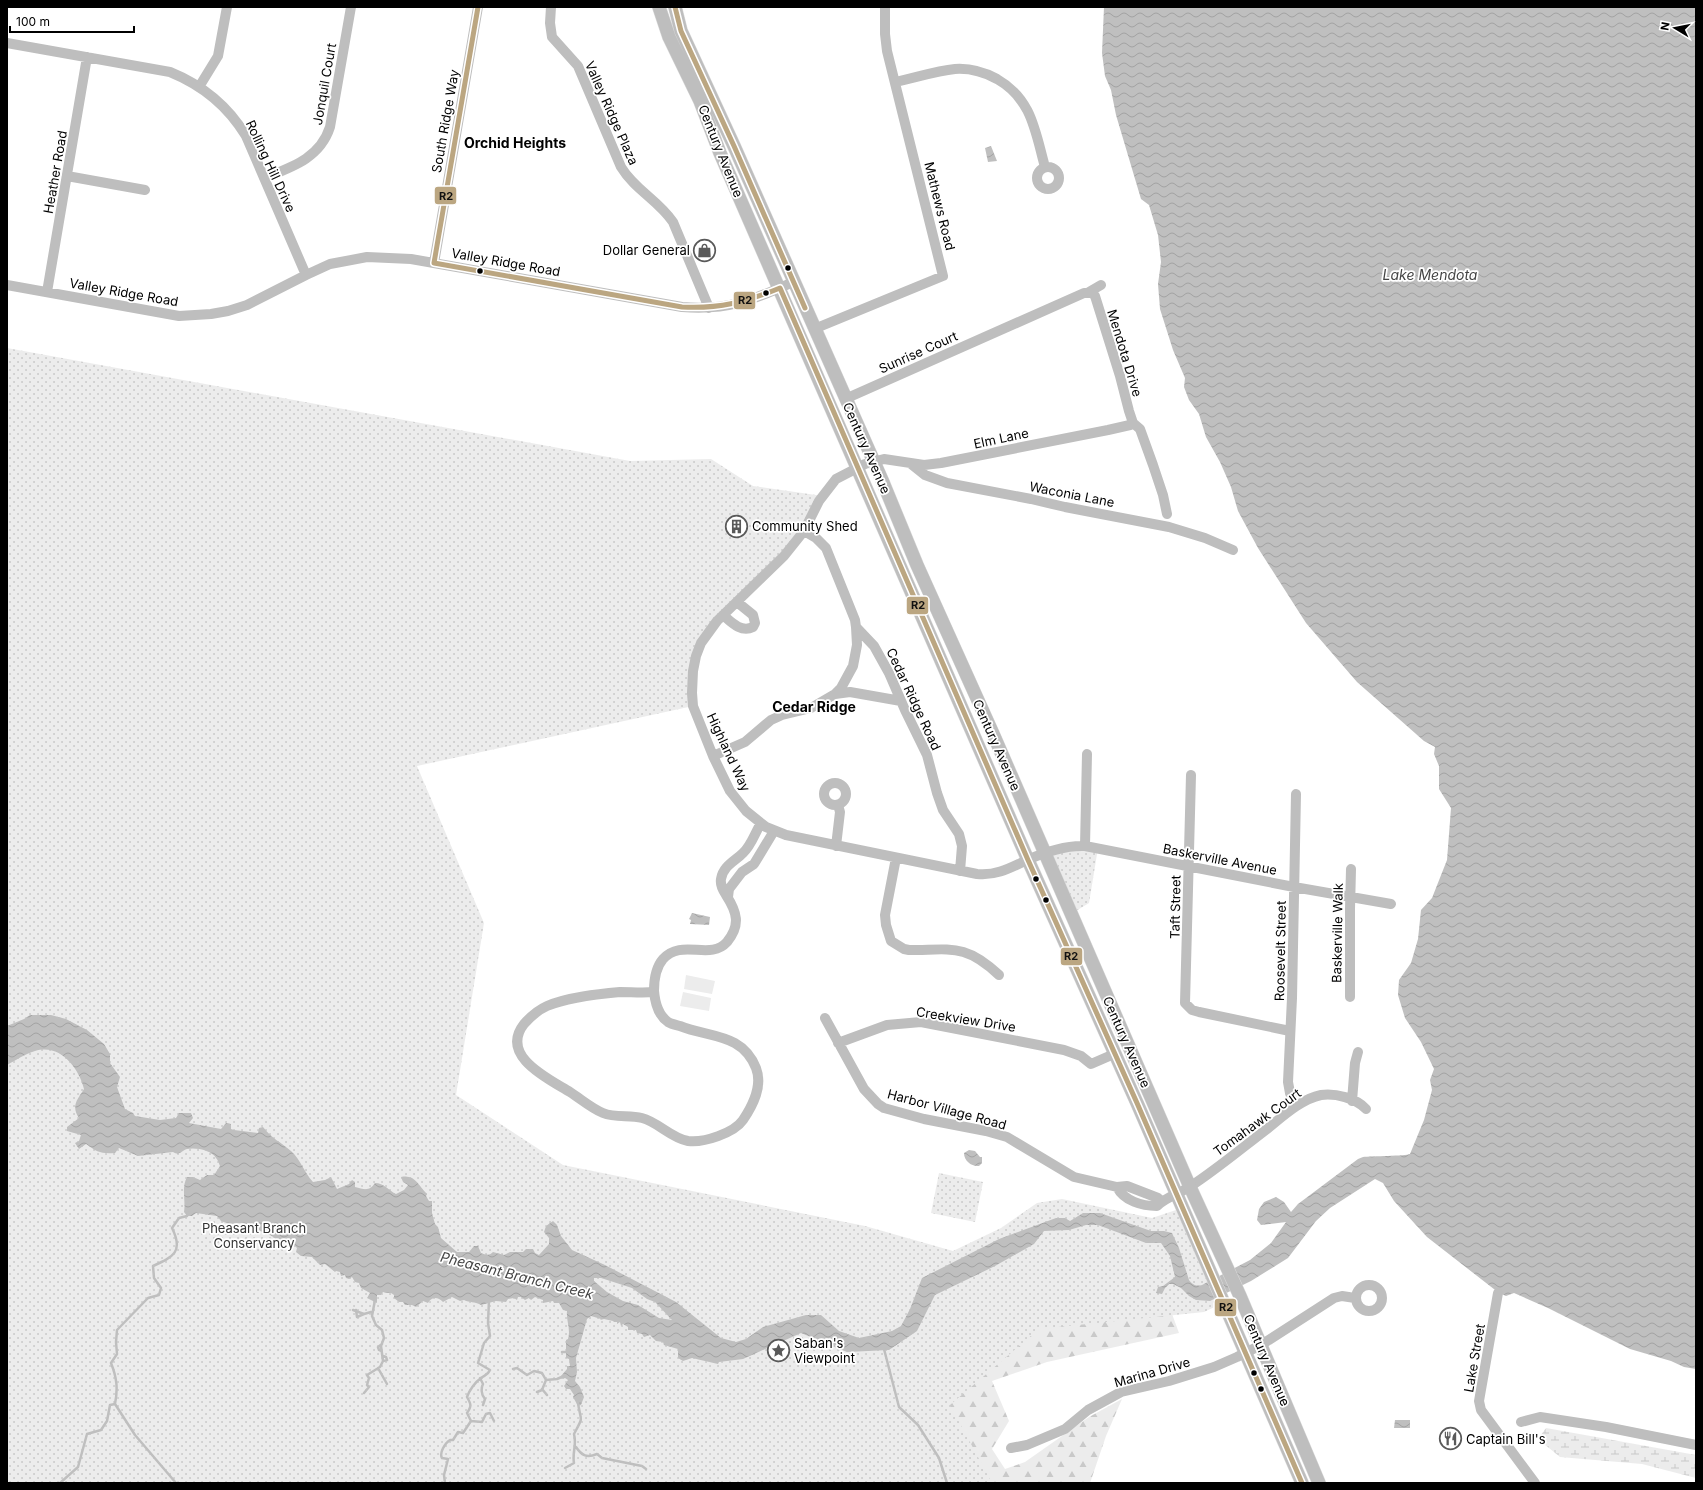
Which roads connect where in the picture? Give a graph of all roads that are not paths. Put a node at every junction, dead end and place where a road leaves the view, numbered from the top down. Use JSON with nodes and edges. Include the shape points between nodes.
{"nodes":[{"id":1,"x":227,"y":7,"type":"edge"},
{"id":2,"x":351,"y":7,"type":"edge"},
{"id":3,"x":478,"y":7,"type":"edge"},
{"id":4,"x":551,"y":7,"type":"edge"},
{"id":5,"x":659,"y":7,"type":"edge"},
{"id":6,"x":675,"y":7,"type":"edge"},
{"id":7,"x":885,"y":7,"type":"edge"},
{"id":8,"x":7,"y":43,"type":"edge"},
{"id":9,"x":88,"y":56,"type":"junction"},
{"id":10,"x":895,"y":82,"type":"junction"},
{"id":11,"x":198,"y":87,"type":"junction"},
{"id":12,"x":1045,"y":167,"type":"dead end"},
{"id":13,"x":67,"y":176,"type":"junction"},
{"id":14,"x":264,"y":178,"type":"junction"},
{"id":15,"x":145,"y":190,"type":"dead end"},
{"id":16,"x":434,"y":263,"type":"junction"},
{"id":17,"x":306,"y":275,"type":"junction"},
{"id":18,"x":793,"y":282,"type":"junction"},
{"id":19,"x":7,"y":285,"type":"edge"},
{"id":20,"x":1102,"y":285,"type":"dead end"},
{"id":21,"x":780,"y":288,"type":"junction"},
{"id":22,"x":47,"y":292,"type":"junction"},
{"id":23,"x":1089,"y":292,"type":"junction"},
{"id":24,"x":709,"y":308,"type":"junction"},
{"id":25,"x":814,"y":329,"type":"junction"},
{"id":26,"x":845,"y":399,"type":"junction"},
{"id":27,"x":1133,"y":423,"type":"junction"},
{"id":28,"x":873,"y":462,"type":"junction"},
{"id":29,"x":909,"y":462,"type":"junction"},
{"id":30,"x":858,"y":468,"type":"junction"},
{"id":31,"x":1166,"y":514,"type":"dead end"},
{"id":32,"x":804,"y":531,"type":"junction"},
{"id":33,"x":1233,"y":550,"type":"dead end"},
{"id":34,"x":736,"y":602,"type":"junction"},
{"id":35,"x":723,"y":615,"type":"junction"},
{"id":36,"x":856,"y":627,"type":"junction"},
{"id":37,"x":835,"y":694,"type":"junction"},
{"id":38,"x":901,"y":701,"type":"junction"},
{"id":39,"x":1087,"y":754,"type":"dead end"},
{"id":40,"x":713,"y":756,"type":"junction"},
{"id":41,"x":1190,"y":775,"type":"dead end"},
{"id":42,"x":1296,"y":794,"type":"dead end"},
{"id":43,"x":838,"y":805,"type":"dead end"},
{"id":44,"x":761,"y":824,"type":"junction"},
{"id":45,"x":774,"y":830,"type":"junction"},
{"id":46,"x":836,"y":846,"type":"junction"},
{"id":47,"x":1085,"y":846,"type":"junction"},
{"id":48,"x":1045,"y":853,"type":"junction"},
{"id":49,"x":896,"y":858,"type":"junction"},
{"id":50,"x":1028,"y":860,"type":"junction"},
{"id":51,"x":1189,"y":866,"type":"junction"},
{"id":52,"x":1351,"y":869,"type":"dead end"},
{"id":53,"x":960,"y":871,"type":"junction"},
{"id":54,"x":1294,"y":887,"type":"junction"},
{"id":55,"x":1351,"y":897,"type":"junction"},
{"id":56,"x":728,"y":898,"type":"junction"},
{"id":57,"x":1391,"y":904,"type":"dead end"},
{"id":58,"x":999,"y":975,"type":"dead end"},
{"id":59,"x":654,"y":992,"type":"junction"},
{"id":60,"x":1350,"y":997,"type":"dead end"},
{"id":61,"x":825,"y":1018,"type":"dead end"},
{"id":62,"x":1290,"y":1031,"type":"junction"},
{"id":63,"x":838,"y":1042,"type":"junction"},
{"id":64,"x":1358,"y":1052,"type":"dead end"},
{"id":65,"x":1114,"y":1054,"type":"junction"},
{"id":66,"x":1352,"y":1100,"type":"junction"},
{"id":67,"x":1295,"y":1108,"type":"junction"},
{"id":68,"x":1366,"y":1109,"type":"dead end"},
{"id":69,"x":1190,"y":1187,"type":"junction"},
{"id":70,"x":1177,"y":1195,"type":"junction"},
{"id":71,"x":1498,"y":1293,"type":"dead end"},
{"id":72,"x":1356,"y":1298,"type":"dead end"},
{"id":73,"x":1261,"y":1345,"type":"junction"},
{"id":74,"x":1245,"y":1353,"type":"junction"},
{"id":75,"x":1521,"y":1422,"type":"dead end"},
{"id":76,"x":1696,"y":1445,"type":"edge"},
{"id":77,"x":1011,"y":1448,"type":"dead end"},
{"id":78,"x":1302,"y":1483,"type":"edge"},
{"id":79,"x":1319,"y":1483,"type":"edge"},
{"id":80,"x":1534,"y":1483,"type":"edge"}],
"edges":[{"from":1,"to":11,"type":"street","via":[[218,56]]},
{"from":2,"to":14,"type":"street","name":"Jonquil Court","via":[[327,138],[320,148],[302,162]]},
{"from":3,"to":16,"type":"street","name":"South Ridge Way"},
{"from":4,"to":24,"type":"street","name":"Valley Ridge Plaza","via":[[552,37],[578,66],[627,176],[634,185],[655,201],[673,222]]},
{"from":5,"to":21,"type":"main road","name":"Century Avenue","via":[[669,37],[700,101],[720,153]]},
{"from":6,"to":18,"type":"main road","name":"Century Avenue","via":[[681,31]]},
{"from":7,"to":10,"type":"street","name":"Mathews Road","via":[[887,51]]},
{"from":8,"to":9,"type":"street","name":"Rolling Hill Drive"},
{"from":9,"to":11,"type":"street","name":"Rolling Hill Drive","via":[[170,72]]},
{"from":9,"to":13,"type":"street","name":"Heather Road"},
{"from":10,"to":12,"type":"street","via":[[956,69],[975,70],[990,75],[1014,91],[1024,103]]},
{"from":10,"to":25,"type":"street","name":"Mathews Road","via":[[943,276]]},
{"from":11,"to":14,"type":"street","name":"Rolling Hill Drive","via":[[216,99],[238,123]]},
{"from":13,"to":15,"type":"street"},
{"from":13,"to":22,"type":"street","name":"Heather Road"},
{"from":14,"to":17,"type":"street","name":"Rolling Hill Drive"},
{"from":16,"to":17,"type":"street","name":"Valley Ridge Road","via":[[394,257],[367,257],[330,264]]},
{"from":16,"to":24,"type":"street","name":"Valley Ridge Road","via":[[682,307]]},
{"from":17,"to":22,"type":"street","name":"Valley Ridge Road","via":[[247,305],[211,314],[179,316]]},
{"from":18,"to":21,"type":"street","name":"Valley Ridge Road"},
{"from":18,"to":25,"type":"main road","name":"Century Avenue"},
{"from":19,"to":22,"type":"street","name":"Valley Ridge Road"},
{"from":20,"to":23,"type":"street"},
{"from":21,"to":24,"type":"street","name":"Valley Ridge Road","via":[[739,304]]},
{"from":21,"to":30,"type":"main road","name":"Century Avenue"},
{"from":23,"to":26,"type":"street","name":"Sunrise Court"},
{"from":23,"to":27,"type":"street","name":"Mendota Drive","via":[[1095,296]]},
{"from":25,"to":26,"type":"main road","name":"Century Avenue"},
{"from":26,"to":28,"type":"main road","name":"Century Avenue"},
{"from":27,"to":29,"type":"street","name":"Elm Lane","via":[[941,463]]},
{"from":27,"to":31,"type":"street","name":"Mendota Drive","via":[[1140,429],[1163,495]]},
{"from":28,"to":29,"type":"street","name":"Elm Lane","via":[[886,459]]},
{"from":28,"to":30,"type":"street","name":"Highland Way"},
{"from":28,"to":48,"type":"main road","name":"Century Avenue"},
{"from":29,"to":33,"type":"street","name":"Waconia Lane","via":[[925,475],[947,484],[1160,525],[1205,538]]},
{"from":30,"to":32,"type":"street","name":"Highland Way","via":[[846,473],[830,486],[819,501]]},
{"from":30,"to":50,"type":"main road","name":"Century Avenue"},
{"from":32,"to":34,"type":"street","name":"Highland Way","via":[[784,556]]},
{"from":32,"to":36,"type":"street","name":"Cedar Ridge Road","via":[[826,548]]},
{"from":34,"to":35,"type":"street","name":"Highland Way"},
{"from":34,"to":35,"type":"street","via":[[753,615],[753,627],[740,628]]},
{"from":35,"to":40,"type":"street","name":"Highland Way","via":[[701,643],[692,682],[693,706]]},
{"from":36,"to":37,"type":"street","via":[[857,645],[853,666]]},
{"from":36,"to":38,"type":"street","name":"Cedar Ridge Road","via":[[874,646],[895,684]]},
{"from":37,"to":38,"type":"street","via":[[850,692]]},
{"from":37,"to":40,"type":"street","via":[[811,708],[771,720],[745,742]]},
{"from":38,"to":53,"type":"street","name":"Cedar Ridge Road","via":[[927,755],[943,810],[959,834],[962,846]]},
{"from":39,"to":47,"type":"street"},
{"from":40,"to":44,"type":"street","name":"Highland Way","via":[[736,800]]},
{"from":41,"to":51,"type":"street","name":"Taft Street"},
{"from":42,"to":54,"type":"street","name":"Roosevelt Street"},
{"from":43,"to":46,"type":"street","via":[[840,812]]},
{"from":44,"to":45,"type":"street","name":"Highland Way"},
{"from":44,"to":56,"type":"street","via":[[746,850],[728,866],[721,878],[721,885]]},
{"from":45,"to":46,"type":"street","name":"Highland Way"},
{"from":45,"to":56,"type":"street","via":[[754,864],[742,872],[730,889]]},
{"from":46,"to":49,"type":"street","name":"Highland Way"},
{"from":47,"to":48,"type":"street","name":"Baskerville Avenue","via":[[1068,846]]},
{"from":47,"to":51,"type":"street","name":"Baskerville Avenue"},
{"from":48,"to":50,"type":"street","name":"Highland Way"},
{"from":48,"to":69,"type":"main road","name":"Century Avenue"},
{"from":49,"to":53,"type":"street","name":"Highland Way"},
{"from":49,"to":58,"type":"street","via":[[885,915],[891,941],[909,950],[944,948],[964,952],[989,966]]},
{"from":50,"to":53,"type":"street","name":"Highland Way","via":[[990,875]]},
{"from":50,"to":65,"type":"main road","name":"Century Avenue"},
{"from":51,"to":54,"type":"street","name":"Baskerville Avenue"},
{"from":51,"to":62,"type":"street","name":"Taft Street","via":[[1185,1001],[1187,1006],[1194,1011]]},
{"from":52,"to":55,"type":"street","name":"Baskerville Walk"},
{"from":54,"to":55,"type":"street","name":"Baskerville Avenue"},
{"from":54,"to":62,"type":"street","name":"Roosevelt Street"},
{"from":55,"to":57,"type":"street","name":"Baskerville Avenue"},
{"from":55,"to":60,"type":"street","name":"Baskerville Walk"},
{"from":56,"to":59,"type":"street","via":[[737,917],[735,931],[719,948],[672,951],[659,964]]},
{"from":59,"to":59,"type":"street","via":[[621,992],[546,1006],[534,1013],[520,1030],[517,1038],[519,1051],[524,1061],[558,1085],[596,1109],[609,1114],[642,1118],[688,1140],[711,1137],[733,1130],[742,1122],[755,1099],[759,1081],[752,1058],[744,1048],[729,1040],[668,1022],[656,1008]]},
{"from":61,"to":63,"type":"street"},
{"from":62,"to":67,"type":"street","name":"Roosevelt Street","via":[[1289,1085]]},
{"from":63,"to":65,"type":"street","name":"Creekview Drive","via":[[887,1025],[921,1022],[1064,1050],[1081,1056],[1091,1064]]},
{"from":63,"to":70,"type":"street","name":"Harbor Village Road","via":[[864,1089],[884,1108],[1007,1137],[1074,1177],[1117,1187],[1123,1196],[1142,1204],[1157,1206]]},
{"from":64,"to":66,"type":"street"},
{"from":65,"to":70,"type":"main road","name":"Century Avenue"},
{"from":66,"to":67,"type":"street","name":"Tomahawk Court","via":[[1334,1095],[1320,1095]]},
{"from":66,"to":68,"type":"street","name":"Tomahawk Court"},
{"from":67,"to":69,"type":"street","name":"Tomahawk Court"},
{"from":69,"to":70,"type":"street","name":"Harbor Village Road"},
{"from":69,"to":73,"type":"main road","name":"Century Avenue"},
{"from":70,"to":74,"type":"main road","name":"Century Avenue"},
{"from":71,"to":80,"type":"street","name":"Lake Street","via":[[1479,1401],[1481,1410]]},
{"from":72,"to":73,"type":"street","name":"Marina Drive","via":[[1334,1298]]},
{"from":73,"to":74,"type":"street","name":"Marina Drive"},
{"from":73,"to":79,"type":"main road","name":"Century Avenue"},
{"from":74,"to":77,"type":"street","name":"Marina Drive","via":[[1192,1374],[1121,1392],[1088,1410],[1065,1429],[1027,1445]]},
{"from":74,"to":78,"type":"main road","name":"Century Avenue"},
{"from":75,"to":76,"type":"street","via":[[1540,1418],[1606,1427]]}]}
